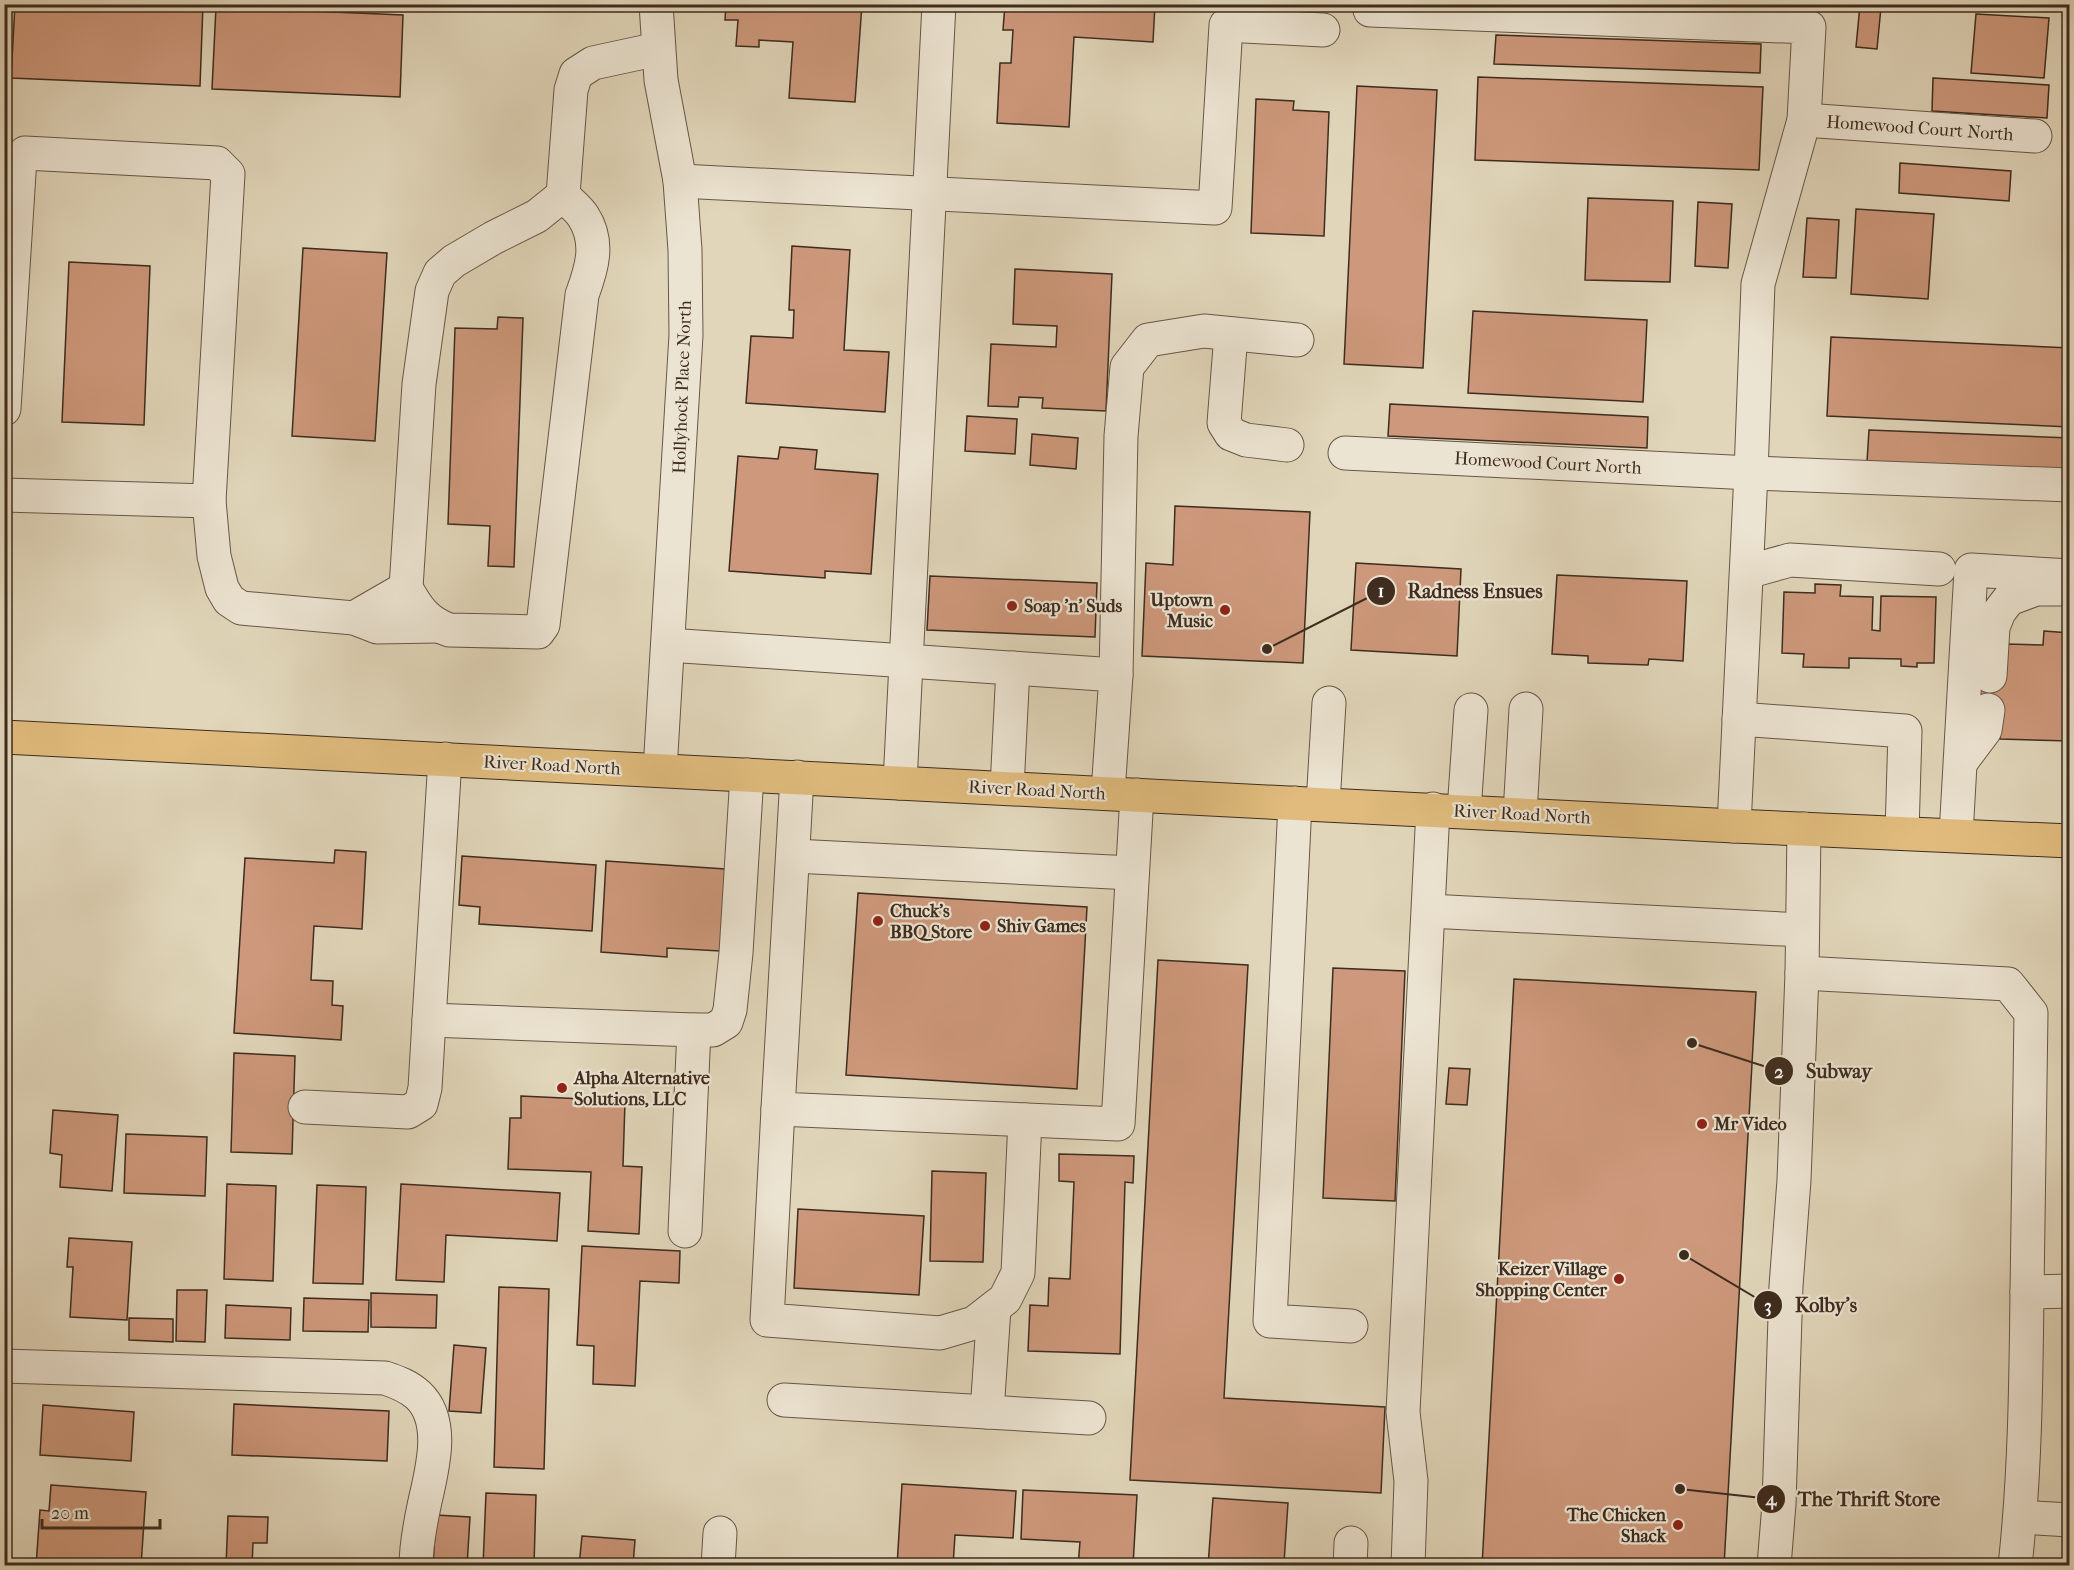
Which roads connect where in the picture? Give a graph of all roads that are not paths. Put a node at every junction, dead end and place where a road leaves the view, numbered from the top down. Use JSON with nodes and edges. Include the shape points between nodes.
{"nodes":[{"id":1,"x":656,"y":4,"type":"edge"},
{"id":2,"x":939,"y":4,"type":"edge"},
{"id":3,"x":1370,"y":10,"type":"dead end"},
{"id":4,"x":1323,"y":30,"type":"dead end"},
{"id":5,"x":658,"y":49,"type":"junction"},
{"id":6,"x":1804,"y":120,"type":"junction"},
{"id":7,"x":2035,"y":136,"type":"dead end"},
{"id":8,"x":680,"y":181,"type":"junction"},
{"id":9,"x":930,"y":193,"type":"junction"},
{"id":10,"x":563,"y":195,"type":"junction"},
{"id":11,"x":1232,"y":334,"type":"junction"},
{"id":12,"x":1297,"y":340,"type":"dead end"},
{"id":13,"x":4,"y":409,"type":"edge"},
{"id":14,"x":1287,"y":445,"type":"dead end"},
{"id":15,"x":1345,"y":453,"type":"dead end"},
{"id":16,"x":1751,"y":473,"type":"junction"},
{"id":17,"x":2070,"y":485,"type":"edge"},
{"id":18,"x":4,"y":495,"type":"edge"},
{"id":19,"x":209,"y":501,"type":"junction"},
{"id":20,"x":1939,"y":569,"type":"dead end"},
{"id":21,"x":1747,"y":572,"type":"junction"},
{"id":22,"x":2070,"y":576,"type":"edge"},
{"id":23,"x":406,"y":588,"type":"junction"},
{"id":24,"x":2070,"y":592,"type":"edge"},
{"id":25,"x":354,"y":618,"type":"junction"},
{"id":26,"x":437,"y":626,"type":"junction"},
{"id":27,"x":668,"y":645,"type":"junction"},
{"id":28,"x":907,"y":661,"type":"junction"},
{"id":29,"x":1013,"y":668,"type":"junction"},
{"id":30,"x":1116,"y":675,"type":"junction"},
{"id":31,"x":1990,"y":676,"type":"dead end"},
{"id":32,"x":1329,"y":703,"type":"dead end"},
{"id":33,"x":1526,"y":709,"type":"dead end"},
{"id":34,"x":1471,"y":710,"type":"dead end"},
{"id":35,"x":1988,"y":710,"type":"dead end"},
{"id":36,"x":1739,"y":719,"type":"junction"},
{"id":37,"x":4,"y":737,"type":"edge"},
{"id":38,"x":445,"y":759,"type":"junction"},
{"id":39,"x":1961,"y":762,"type":"junction"},
{"id":40,"x":660,"y":770,"type":"junction"},
{"id":41,"x":747,"y":775,"type":"junction"},
{"id":42,"x":797,"y":777,"type":"junction"},
{"id":43,"x":900,"y":783,"type":"junction"},
{"id":44,"x":1007,"y":788,"type":"junction"},
{"id":45,"x":1123,"y":794,"type":"junction"},
{"id":46,"x":1309,"y":803,"type":"junction"},
{"id":47,"x":1448,"y":810,"type":"junction"},
{"id":48,"x":1520,"y":814,"type":"junction"},
{"id":49,"x":1734,"y":826,"type":"junction"},
{"id":50,"x":1804,"y":829,"type":"junction"},
{"id":51,"x":1902,"y":833,"type":"junction"},
{"id":52,"x":1956,"y":835,"type":"junction"},
{"id":53,"x":2070,"y":841,"type":"edge"},
{"id":54,"x":794,"y":856,"type":"junction"},
{"id":55,"x":1132,"y":873,"type":"junction"},
{"id":56,"x":1429,"y":911,"type":"junction"},
{"id":57,"x":1802,"y":930,"type":"junction"},
{"id":58,"x":1802,"y":973,"type":"junction"},
{"id":59,"x":429,"y":1020,"type":"junction"},
{"id":60,"x":694,"y":1030,"type":"junction"},
{"id":61,"x":305,"y":1107,"type":"dead end"},
{"id":62,"x":778,"y":1109,"type":"junction"},
{"id":63,"x":1025,"y":1120,"type":"junction"},
{"id":64,"x":686,"y":1230,"type":"dead end"},
{"id":65,"x":2070,"y":1291,"type":"edge"},
{"id":66,"x":2027,"y":1292,"type":"junction"},
{"id":67,"x":994,"y":1308,"type":"junction"},
{"id":68,"x":1351,"y":1326,"type":"dead end"},
{"id":69,"x":4,"y":1366,"type":"edge"},
{"id":70,"x":784,"y":1400,"type":"dead end"},
{"id":71,"x":987,"y":1412,"type":"junction"},
{"id":72,"x":1089,"y":1418,"type":"dead end"},
{"id":73,"x":2020,"y":1517,"type":"junction"},
{"id":74,"x":2070,"y":1520,"type":"edge"},
{"id":75,"x":720,"y":1533,"type":"dead end"},
{"id":76,"x":416,"y":1566,"type":"edge"},
{"id":77,"x":718,"y":1566,"type":"edge"},
{"id":78,"x":1408,"y":1566,"type":"edge"},
{"id":79,"x":1774,"y":1566,"type":"edge"},
{"id":80,"x":2015,"y":1566,"type":"edge"}],
"edges":[{"from":1,"to":5,"type":"street","name":"Hollyhock Place North"},
{"from":2,"to":9,"type":"street"},
{"from":3,"to":6,"type":"street","name":"Homewood Court North","via":[[1809,27]]},
{"from":4,"to":9,"type":"street","via":[[1226,25],[1215,208]]},
{"from":5,"to":8,"type":"street","name":"Hollyhock Place North"},
{"from":5,"to":10,"type":"street","via":[[592,63],[576,74],[571,90]]},
{"from":6,"to":7,"type":"street","name":"Homewood Court North"},
{"from":6,"to":16,"type":"street","name":"Homewood Court North","via":[[1758,284]]},
{"from":8,"to":9,"type":"street"},
{"from":8,"to":27,"type":"street","name":"Hollyhock Place North","via":[[686,335]]},
{"from":9,"to":28,"type":"street"},
{"from":10,"to":23,"type":"street","via":[[537,216],[454,261],[440,273],[432,291],[419,384]]},
{"from":10,"to":26,"type":"street","via":[[583,215],[590,231],[593,264],[582,295],[543,626],[538,632],[502,632]]},
{"from":11,"to":12,"type":"street"},
{"from":11,"to":14,"type":"street","via":[[1224,423],[1231,434],[1246,440]]},
{"from":11,"to":30,"type":"street","via":[[1204,332],[1148,340],[1127,367],[1121,436]]},
{"from":13,"to":19,"type":"street","via":[[20,158],[25,153],[217,163],[228,174]]},
{"from":15,"to":16,"type":"street","name":"Homewood Court North"},
{"from":16,"to":17,"type":"street","name":"Homewood Court North"},
{"from":16,"to":21,"type":"street","name":"Homewood Court North"},
{"from":18,"to":19,"type":"street"},
{"from":19,"to":25,"type":"street","via":[[214,556],[229,600],[241,608]]},
{"from":20,"to":21,"type":"street","via":[[1790,560]]},
{"from":21,"to":36,"type":"street","name":"Homewood Court North"},
{"from":22,"to":39,"type":"street","via":[[1971,570]]},
{"from":23,"to":25,"type":"street"},
{"from":23,"to":26,"type":"street","via":[[417,608]]},
{"from":24,"to":31,"type":"street","via":[[2036,589],[2009,599],[1993,627]]},
{"from":25,"to":26,"type":"street","via":[[377,627]]},
{"from":27,"to":28,"type":"street"},
{"from":27,"to":40,"type":"street","name":"Hollyhock Place North"},
{"from":28,"to":29,"type":"street"},
{"from":28,"to":43,"type":"street"},
{"from":29,"to":30,"type":"street"},
{"from":29,"to":44,"type":"street"},
{"from":30,"to":45,"type":"street"},
{"from":32,"to":46,"type":"street"},
{"from":33,"to":48,"type":"street"},
{"from":34,"to":47,"type":"street"},
{"from":35,"to":39,"type":"street","via":[[1985,730]]},
{"from":36,"to":49,"type":"street","name":"Homewood Court North"},
{"from":36,"to":51,"type":"street","via":[[1905,731]]},
{"from":37,"to":38,"type":"main road","name":"River Road North"},
{"from":38,"to":40,"type":"main road","name":"River Road North"},
{"from":38,"to":59,"type":"street"},
{"from":39,"to":52,"type":"street"},
{"from":40,"to":41,"type":"main road","name":"River Road North"},
{"from":41,"to":42,"type":"main road","name":"River Road North"},
{"from":41,"to":60,"type":"street","via":[[730,1010],[726,1022],[713,1030]]},
{"from":42,"to":43,"type":"main road","name":"River Road North"},
{"from":42,"to":54,"type":"street"},
{"from":43,"to":44,"type":"main road","name":"River Road North"},
{"from":44,"to":45,"type":"main road","name":"River Road North"},
{"from":45,"to":46,"type":"main road","name":"River Road North"},
{"from":45,"to":55,"type":"street"},
{"from":46,"to":47,"type":"main road","name":"River Road North"},
{"from":46,"to":68,"type":"street","via":[[1270,1321]]},
{"from":47,"to":48,"type":"main road","name":"River Road North"},
{"from":47,"to":56,"type":"street"},
{"from":48,"to":49,"type":"main road","name":"River Road North"},
{"from":49,"to":50,"type":"main road","name":"River Road North"},
{"from":50,"to":51,"type":"main road","name":"River Road North"},
{"from":50,"to":57,"type":"street"},
{"from":51,"to":52,"type":"main road","name":"River Road North"},
{"from":52,"to":53,"type":"main road","name":"River Road North"},
{"from":54,"to":55,"type":"street"},
{"from":54,"to":62,"type":"street"},
{"from":55,"to":63,"type":"street","via":[[1118,1124]]},
{"from":56,"to":57,"type":"street"},
{"from":56,"to":78,"type":"street","via":[[1403,1412],[1411,1481]]},
{"from":57,"to":58,"type":"street"},
{"from":58,"to":66,"type":"street","via":[[2008,984],[2031,1013]]},
{"from":58,"to":79,"type":"street"},
{"from":59,"to":60,"type":"street"},
{"from":59,"to":61,"type":"street","via":[[421,1104],[408,1112]]},
{"from":60,"to":64,"type":"street"},
{"from":62,"to":63,"type":"street"},
{"from":62,"to":67,"type":"street","via":[[767,1320],[940,1333],[974,1323]]},
{"from":63,"to":67,"type":"street","via":[[1018,1273],[1005,1299]]},
{"from":65,"to":66,"type":"street"},
{"from":66,"to":73,"type":"street"},
{"from":67,"to":71,"type":"street"},
{"from":69,"to":76,"type":"street","via":[[385,1378],[403,1384],[424,1403],[434,1431],[433,1468]]},
{"from":70,"to":71,"type":"street"},
{"from":71,"to":72,"type":"street"},
{"from":73,"to":74,"type":"street"},
{"from":73,"to":80,"type":"street"},
{"from":75,"to":77,"type":"street"}]}
